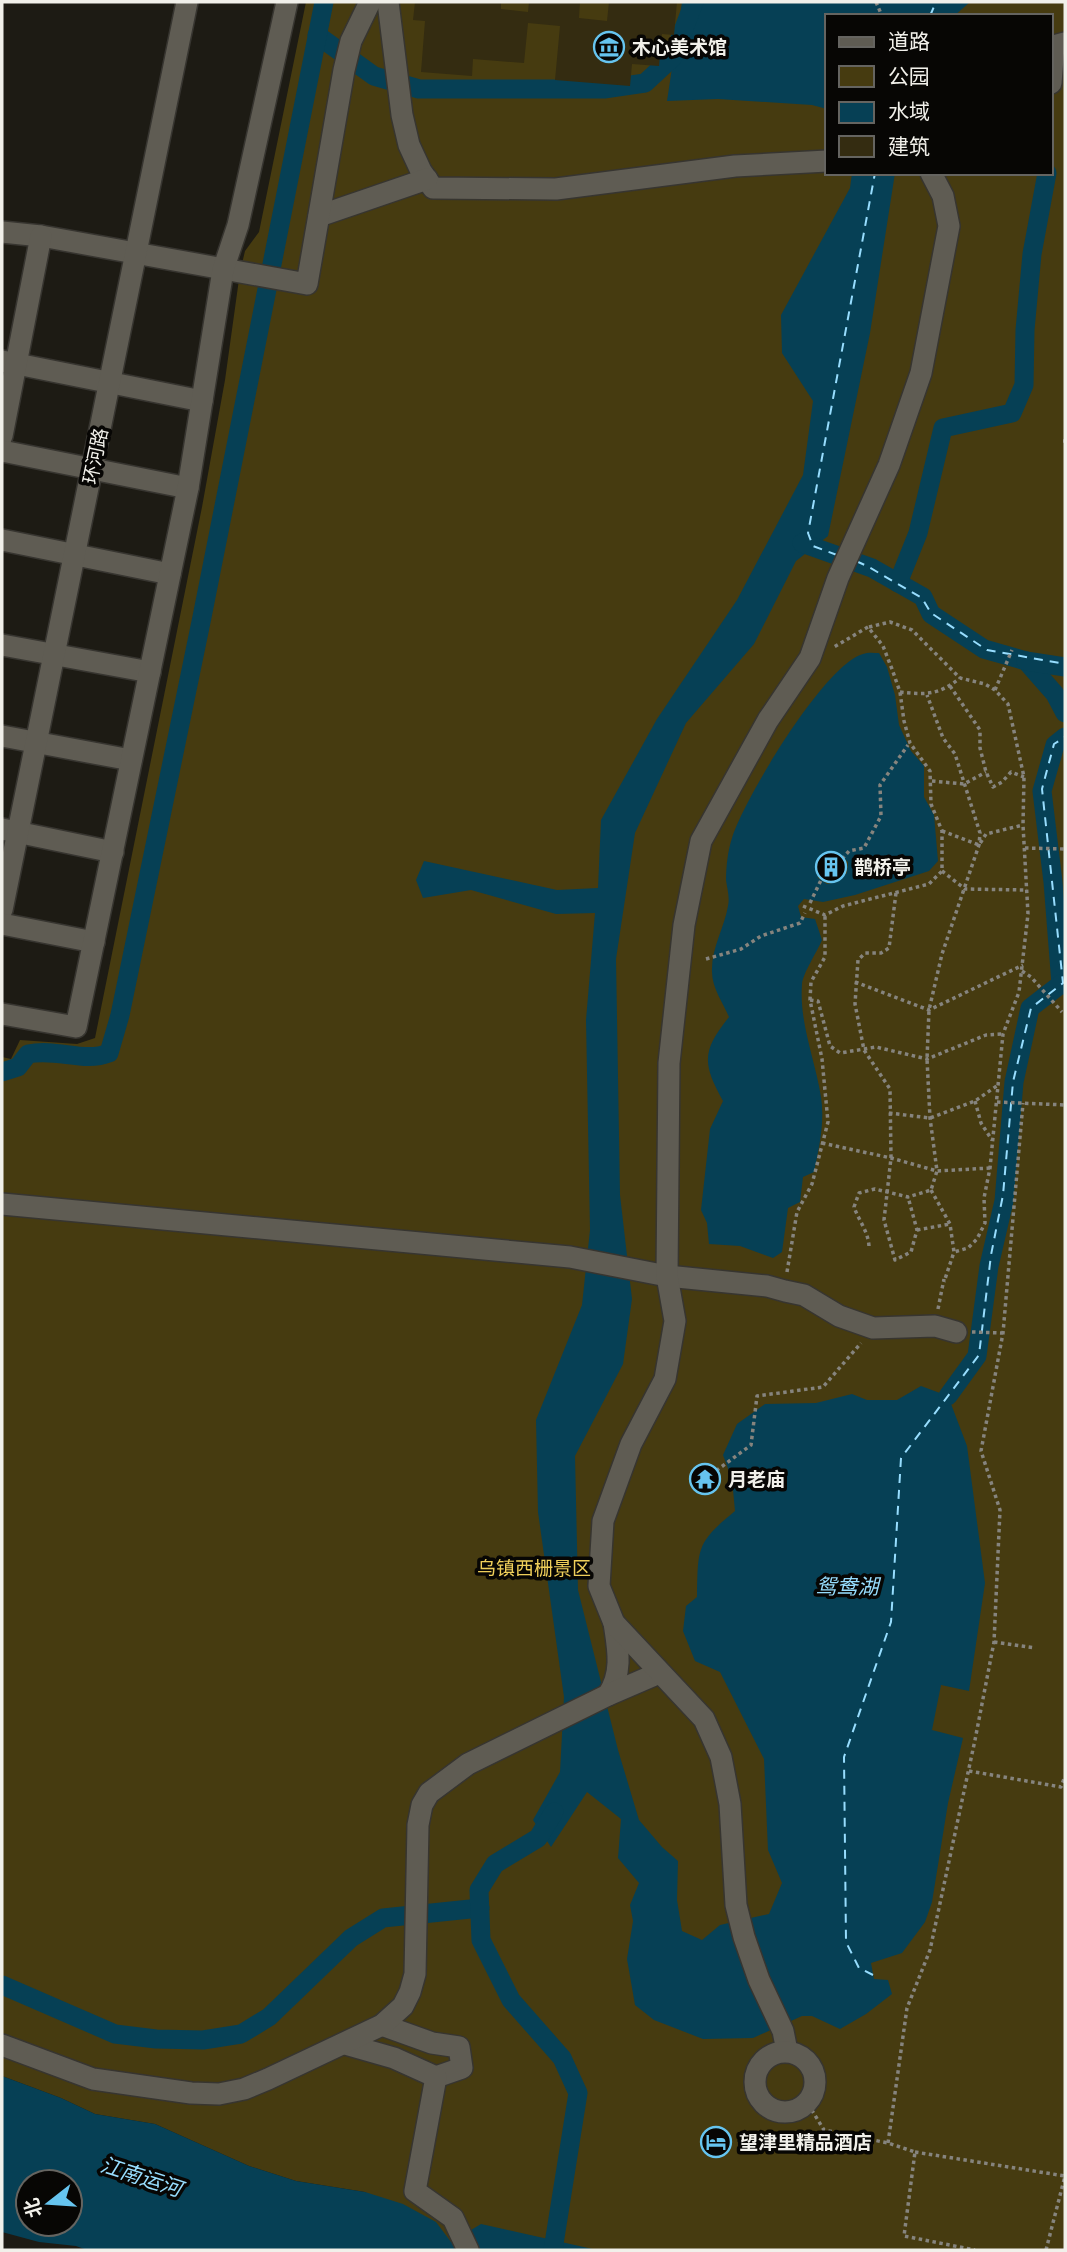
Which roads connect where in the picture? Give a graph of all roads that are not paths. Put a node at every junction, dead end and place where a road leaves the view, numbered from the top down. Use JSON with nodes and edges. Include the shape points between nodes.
{"nodes":[{"id":1,"x":187,"y":2,"type":"edge"},
{"id":2,"x":287,"y":2,"type":"edge"},
{"id":3,"x":370,"y":2,"type":"edge"},
{"id":4,"x":388,"y":2,"type":"edge"},
{"id":5,"x":1065,"y":43,"type":"edge"},
{"id":6,"x":1053,"y":64,"type":"edge"},
{"id":7,"x":825,"y":161,"type":"edge"},
{"id":8,"x":932,"y":175,"type":"edge"},
{"id":9,"x":427,"y":178,"type":"junction"},
{"id":10,"x":320,"y":216,"type":"junction"},
{"id":11,"x":2,"y":232,"type":"edge"},
{"id":12,"x":41,"y":236,"type":"junction"},
{"id":13,"x":136,"y":254,"type":"junction"},
{"id":14,"x":223,"y":270,"type":"junction"},
{"id":15,"x":9,"y":362,"type":"edge"},
{"id":16,"x":110,"y":383,"type":"junction"},
{"id":17,"x":202,"y":401,"type":"junction"},
{"id":18,"x":2,"y":436,"type":"edge"},
{"id":19,"x":2,"y":451,"type":"edge"},
{"id":20,"x":92,"y":469,"type":"junction"},
{"id":21,"x":188,"y":488,"type":"junction"},
{"id":22,"x":2,"y":540,"type":"edge"},
{"id":23,"x":75,"y":554,"type":"junction"},
{"id":24,"x":170,"y":574,"type":"junction"},
{"id":25,"x":2,"y":645,"type":"edge"},
{"id":26,"x":54,"y":654,"type":"junction"},
{"id":27,"x":149,"y":672,"type":"junction"},
{"id":28,"x":2,"y":736,"type":"edge"},
{"id":29,"x":36,"y":743,"type":"junction"},
{"id":30,"x":131,"y":760,"type":"junction"},
{"id":31,"x":10,"y":830,"type":"edge"},
{"id":32,"x":113,"y":852,"type":"junction"},
{"id":33,"x":2,"y":910,"type":"edge"},
{"id":34,"x":2,"y":924,"type":"edge"},
{"id":35,"x":94,"y":942,"type":"junction"},
{"id":36,"x":2,"y":1014,"type":"edge"},
{"id":37,"x":2,"y":1204,"type":"edge"},
{"id":38,"x":667,"y":1276,"type":"junction"},
{"id":39,"x":956,"y":1332,"type":"road end"},
{"id":40,"x":614,"y":1623,"type":"junction"},
{"id":41,"x":659,"y":1673,"type":"junction"},
{"id":42,"x":608,"y":1695,"type":"junction"},
{"id":43,"x":382,"y":2025,"type":"junction"},
{"id":44,"x":785,"y":2041,"type":"junction"},
{"id":45,"x":345,"y":2044,"type":"junction"},
{"id":46,"x":2,"y":2046,"type":"edge"},
{"id":47,"x":436,"y":2077,"type":"junction"},
{"id":48,"x":468,"y":2250,"type":"edge"}],
"edges":[{"from":1,"to":13,"type":"street","name":"环河路"},
{"from":2,"to":14,"type":"street","via":[[238,225]]},
{"from":3,"to":10,"type":"street","via":[[351,41],[344,70]]},
{"from":4,"to":9,"type":"street","via":[[402,115],[409,145]]},
{"from":5,"to":6,"type":"street","via":[[1055,46]]},
{"from":7,"to":9,"type":"street","via":[[735,166],[556,188],[433,188]]},
{"from":8,"to":38,"type":"street","via":[[943,196],[949,226],[921,373],[889,465],[838,578],[810,658],[768,720],[701,841],[684,925],[669,1063]]},
{"from":9,"to":10,"type":"street"},
{"from":10,"to":14,"type":"street","via":[[307,284]]},
{"from":11,"to":12,"type":"street"},
{"from":12,"to":13,"type":"street"},
{"from":12,"to":15,"type":"street"},
{"from":13,"to":14,"type":"street"},
{"from":13,"to":16,"type":"street","name":"环河路"},
{"from":14,"to":17,"type":"street"},
{"from":15,"to":16,"type":"street"},
{"from":15,"to":18,"type":"street"},
{"from":16,"to":17,"type":"street"},
{"from":16,"to":20,"type":"street","name":"环河路"},
{"from":17,"to":21,"type":"street"},
{"from":19,"to":20,"type":"street"},
{"from":20,"to":21,"type":"street"},
{"from":20,"to":23,"type":"street","name":"环河路"},
{"from":21,"to":24,"type":"street"},
{"from":22,"to":23,"type":"street"},
{"from":23,"to":24,"type":"street"},
{"from":23,"to":26,"type":"street","name":"环河路"},
{"from":24,"to":27,"type":"street"},
{"from":25,"to":26,"type":"street"},
{"from":26,"to":27,"type":"street"},
{"from":26,"to":29,"type":"street","name":"环河路"},
{"from":27,"to":30,"type":"street"},
{"from":28,"to":29,"type":"street"},
{"from":29,"to":30,"type":"street"},
{"from":29,"to":31,"type":"street","name":"环河路"},
{"from":30,"to":32,"type":"street"},
{"from":31,"to":32,"type":"street"},
{"from":31,"to":33,"type":"street","name":"环河路"},
{"from":32,"to":35,"type":"street"},
{"from":34,"to":35,"type":"street"},
{"from":35,"to":36,"type":"street","via":[[76,1027]]},
{"from":37,"to":38,"type":"street","via":[[570,1257]]},
{"from":38,"to":39,"type":"street","via":[[785,1290],[873,1328],[935,1326]]},
{"from":38,"to":40,"type":"street","via":[[675,1321],[665,1379],[631,1444],[603,1521],[599,1586]]},
{"from":40,"to":41,"type":"street"},
{"from":40,"to":42,"type":"street","via":[[619,1671]]},
{"from":41,"to":42,"type":"street"},
{"from":41,"to":44,"type":"street","via":[[704,1719],[721,1757],[730,1804],[736,1905],[759,1980]]},
{"from":42,"to":43,"type":"street","via":[[468,1764],[429,1793],[418,1825],[415,1974],[403,2006]]},
{"from":43,"to":45,"type":"street"},
{"from":43,"to":47,"type":"street","via":[[432,2043],[459,2046],[462,2068]]},
{"from":44,"to":44,"type":"street","via":[[814,2071],[816,2088],[808,2104],[793,2113],[775,2112],[761,2101],[754,2085],[758,2068]]},
{"from":45,"to":46,"type":"street","via":[[268,2080],[219,2094],[93,2079]]},
{"from":45,"to":47,"type":"street","via":[[394,2058]]},
{"from":47,"to":48,"type":"street","via":[[415,2190],[453,2218]]}]}
